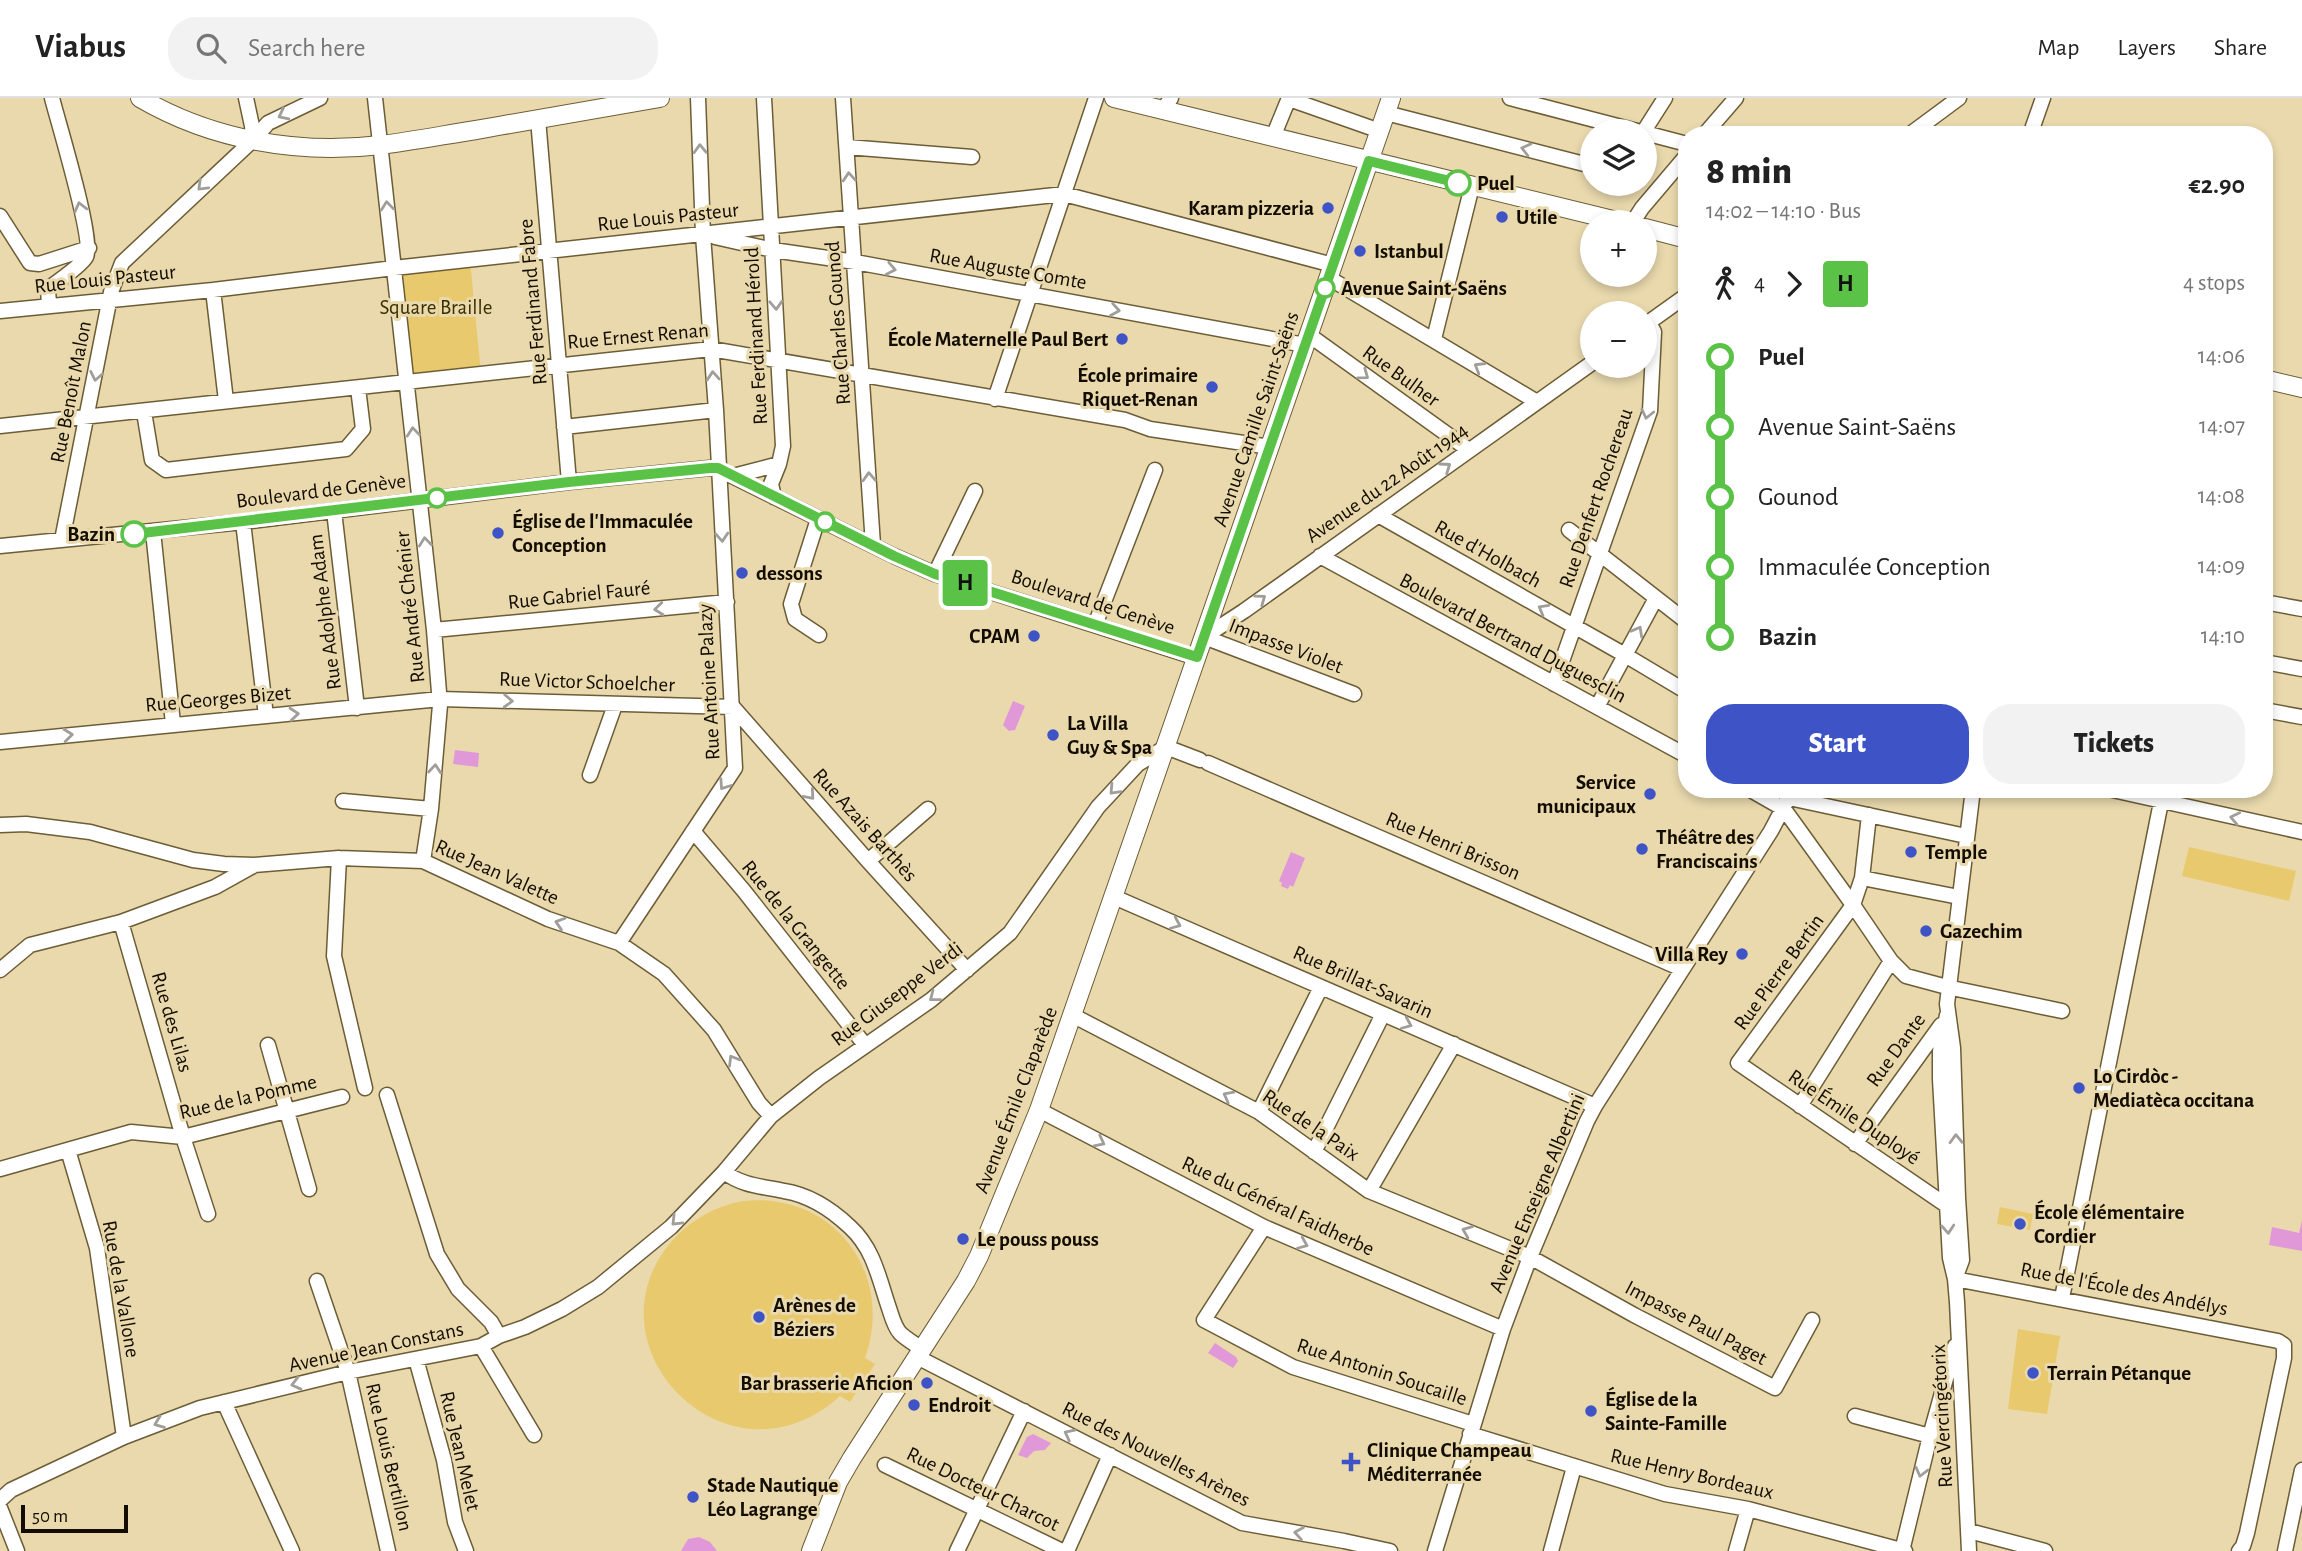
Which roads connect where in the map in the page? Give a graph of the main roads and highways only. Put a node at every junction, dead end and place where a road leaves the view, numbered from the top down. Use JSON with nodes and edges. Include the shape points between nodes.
{"nodes":[{"id":1,"x":140,"y":98,"type":"edge"},
{"id":2,"x":660,"y":98,"type":"edge"},
{"id":3,"x":1114,"y":98,"type":"edge"},
{"id":4,"x":1167,"y":104,"type":"edge"},
{"id":5,"x":1389,"y":105,"type":"edge"},
{"id":6,"x":1369,"y":161,"type":"junction"},
{"id":7,"x":1580,"y":212,"type":"edge"},
{"id":8,"x":1657,"y":231,"type":"edge"},
{"id":9,"x":1678,"y":237,"type":"edge"},
{"id":10,"x":2273,"y":381,"type":"edge"},
{"id":11,"x":2302,"y":388,"type":"edge"},
{"id":12,"x":1204,"y":637,"type":"joint"},
{"id":13,"x":811,"y":1551,"type":"edge"}],
"edges":[{"from":1,"to":2,"type":"main road","via":[[193,124],[253,140],[309,147],[381,145]]},
{"from":3,"to":4,"type":"main road"},
{"from":4,"to":6,"type":"main road"},
{"from":5,"to":6,"type":"main road","name":"Avenue Camille Saint-Saëns"},
{"from":6,"to":7,"type":"main road"},
{"from":6,"to":12,"type":"main road","name":"Avenue Camille Saint-Saëns"},
{"from":8,"to":9,"type":"main road"},
{"from":10,"to":11,"type":"main road"},
{"from":12,"to":13,"type":"main road","name":"Avenue Émile Claparède","via":[[1039,1110],[979,1256],[838,1482]]}]}
